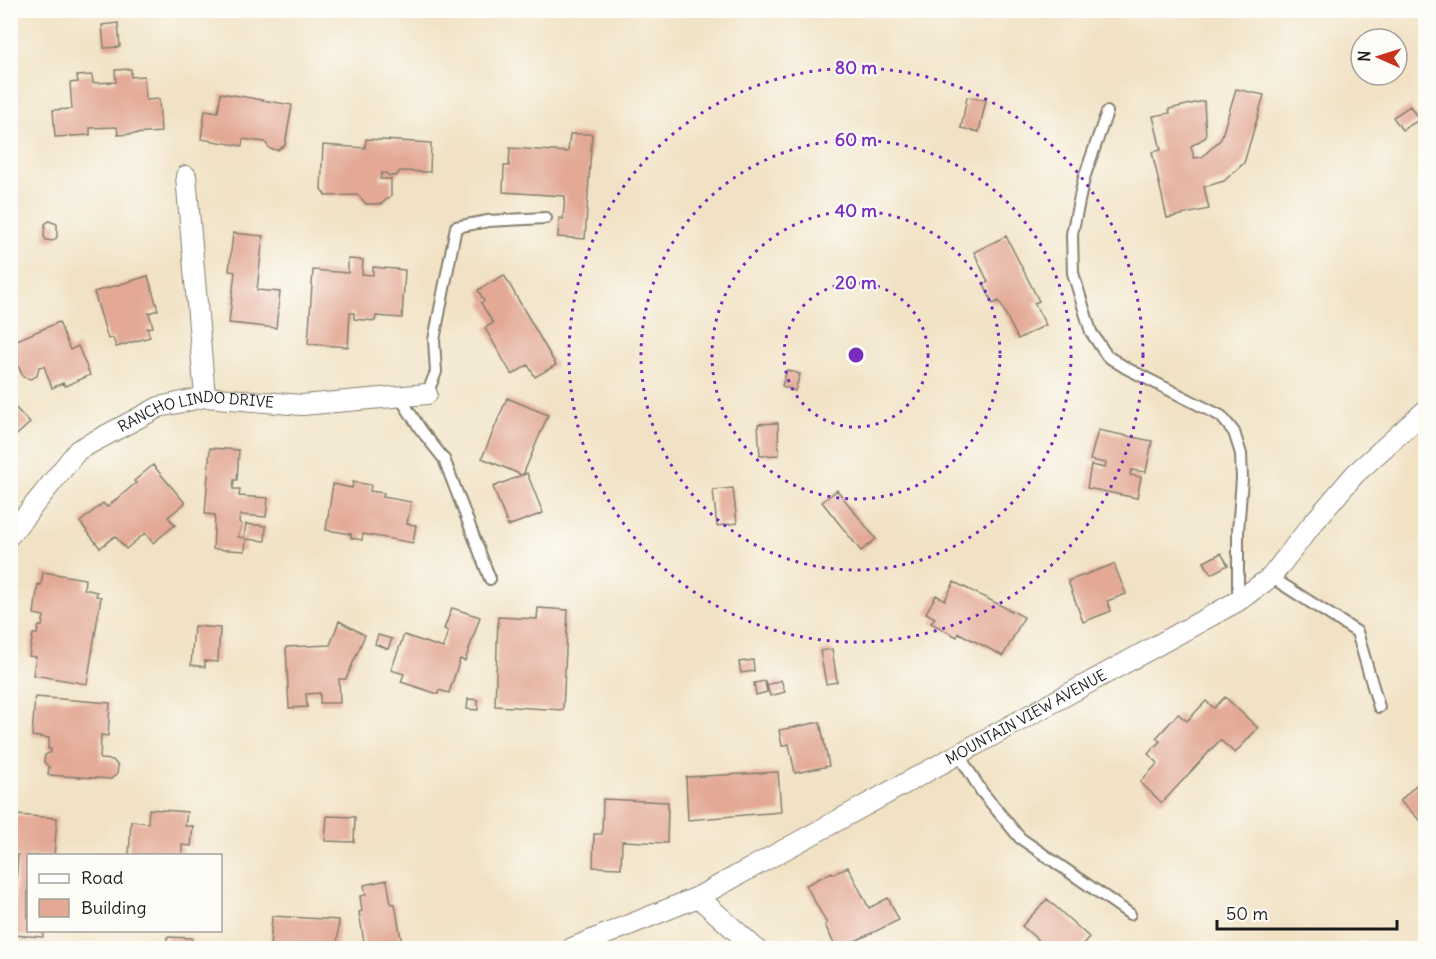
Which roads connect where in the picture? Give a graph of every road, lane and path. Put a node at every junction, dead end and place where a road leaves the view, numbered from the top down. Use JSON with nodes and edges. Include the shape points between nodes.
{"nodes":[{"id":1,"x":1107,"y":112,"type":"dead end"},
{"id":2,"x":186,"y":176,"type":"dead end"},
{"id":3,"x":546,"y":219,"type":"dead end"},
{"id":4,"x":427,"y":394,"type":"joint"},
{"id":5,"x":399,"y":396,"type":"junction"},
{"id":6,"x":205,"y":397,"type":"junction"},
{"id":7,"x":1425,"y":410,"type":"edge"},
{"id":8,"x":10,"y":535,"type":"edge"},
{"id":9,"x":1271,"y":577,"type":"junction"},
{"id":10,"x":490,"y":579,"type":"dead end"},
{"id":11,"x":1238,"y":601,"type":"junction"},
{"id":12,"x":1379,"y":707,"type":"dead end"},
{"id":13,"x":959,"y":754,"type":"junction"},
{"id":14,"x":698,"y":897,"type":"junction"},
{"id":15,"x":1130,"y":914,"type":"dead end"},
{"id":16,"x":573,"y":948,"type":"edge"},
{"id":17,"x":755,"y":948,"type":"edge"}],
"edges":[{"from":1,"to":11,"type":"lane","via":[[1084,178],[1071,234],[1073,273],[1091,332],[1107,356],[1221,416],[1234,432],[1241,454],[1242,479]]},
{"from":2,"to":6,"type":"street"},
{"from":3,"to":4,"type":"lane","via":[[488,221],[456,227],[434,340],[436,372]]},
{"from":4,"to":5,"type":"street","name":"RANCHO LINDO DRIVE"},
{"from":5,"to":6,"type":"street","name":"RANCHO LINDO DRIVE","via":[[302,405]]},
{"from":5,"to":10,"type":"lane","via":[[444,459]]},
{"from":6,"to":8,"type":"street","name":"RANCHO LINDO DRIVE","via":[[159,407],[78,450]]},
{"from":7,"to":9,"type":"street","name":"MOUNTAIN VIEW AVENUE","via":[[1355,474]]},
{"from":9,"to":11,"type":"street","name":"MOUNTAIN VIEW AVENUE"},
{"from":9,"to":12,"type":"lane","via":[[1357,632]]},
{"from":11,"to":13,"type":"street","name":"MOUNTAIN VIEW AVENUE"},
{"from":13,"to":14,"type":"street","name":"MOUNTAIN VIEW AVENUE"},
{"from":13,"to":15,"type":"lane","via":[[982,792],[1020,838]]},
{"from":14,"to":16,"type":"street","name":"MOUNTAIN VIEW AVENUE"},
{"from":14,"to":17,"type":"street"}]}
